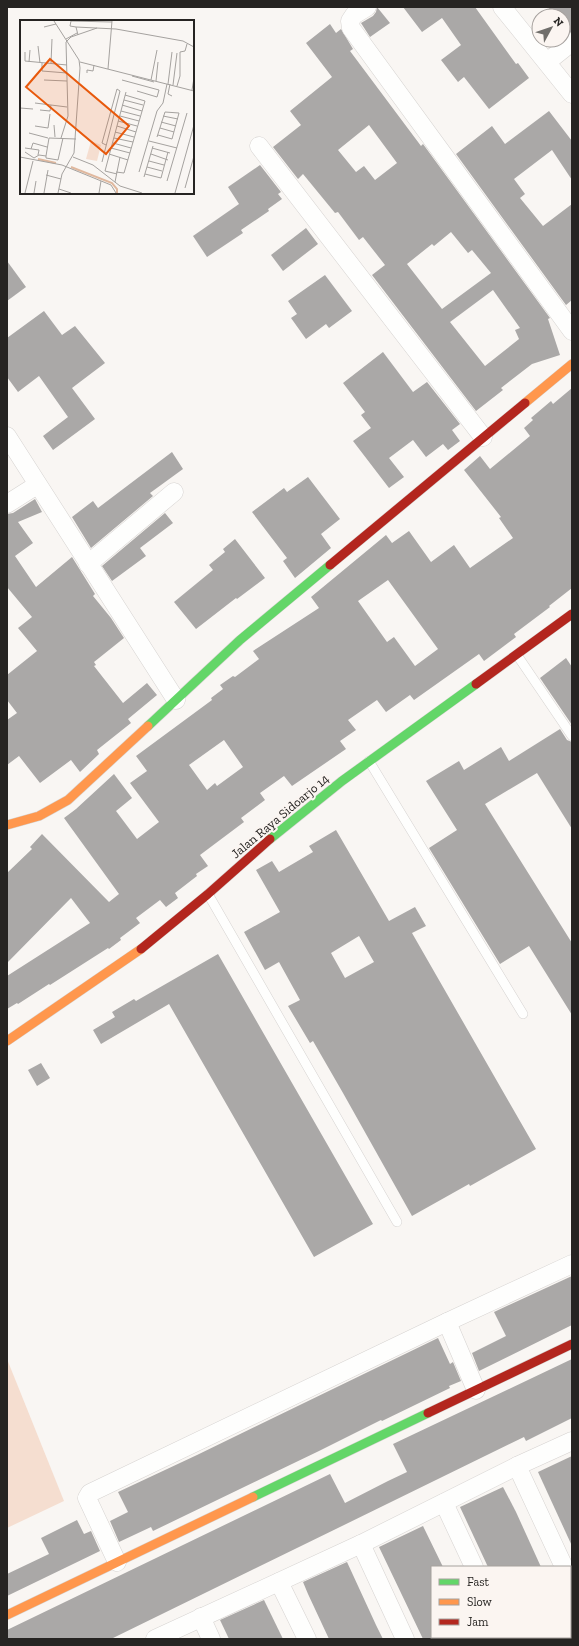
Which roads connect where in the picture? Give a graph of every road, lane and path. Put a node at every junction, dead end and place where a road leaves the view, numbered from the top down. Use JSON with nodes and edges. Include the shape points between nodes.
{"nodes":[{"id":1,"x":366,"y":7,"type":"edge"},
{"id":2,"x":502,"y":7,"type":"edge"},
{"id":3,"x":572,"y":42,"type":"edge"},
{"id":4,"x":547,"y":62,"type":"junction"},
{"id":5,"x":572,"y":94,"type":"edge"},
{"id":6,"x":259,"y":146,"type":"dead end"},
{"id":7,"x":572,"y":331,"type":"edge"},
{"id":8,"x":572,"y":364,"type":"edge"},
{"id":9,"x":7,"y":436,"type":"edge"},
{"id":10,"x":483,"y":437,"type":"junction"},
{"id":11,"x":37,"y":485,"type":"junction"},
{"id":12,"x":174,"y":492,"type":"dead end"},
{"id":13,"x":7,"y":504,"type":"edge"},
{"id":14,"x":88,"y":564,"type":"junction"},
{"id":15,"x":572,"y":614,"type":"edge"},
{"id":16,"x":517,"y":655,"type":"junction"},
{"id":17,"x":176,"y":700,"type":"junction"},
{"id":18,"x":572,"y":736,"type":"edge"},
{"id":19,"x":369,"y":761,"type":"junction"},
{"id":20,"x":7,"y":825,"type":"edge"},
{"id":21,"x":208,"y":894,"type":"junction"},
{"id":22,"x":522,"y":1014,"type":"dead end"},
{"id":23,"x":7,"y":1041,"type":"edge"},
{"id":24,"x":397,"y":1222,"type":"dead end"},
{"id":25,"x":572,"y":1264,"type":"edge"},
{"id":26,"x":447,"y":1322,"type":"junction"},
{"id":27,"x":572,"y":1344,"type":"edge"},
{"id":28,"x":476,"y":1390,"type":"junction"},
{"id":29,"x":572,"y":1441,"type":"edge"},
{"id":30,"x":516,"y":1466,"type":"junction"},
{"id":31,"x":444,"y":1503,"type":"junction"},
{"id":32,"x":361,"y":1544,"type":"junction"},
{"id":33,"x":117,"y":1562,"type":"junction"},
{"id":34,"x":474,"y":1566,"type":"edge"},
{"id":35,"x":564,"y":1566,"type":"edge"},
{"id":36,"x":279,"y":1582,"type":"junction"},
{"id":37,"x":7,"y":1615,"type":"edge"},
{"id":38,"x":201,"y":1617,"type":"junction"},
{"id":39,"x":155,"y":1639,"type":"edge"},
{"id":40,"x":211,"y":1639,"type":"edge"},
{"id":41,"x":307,"y":1639,"type":"edge"},
{"id":42,"x":405,"y":1639,"type":"edge"}],
"edges":[{"from":1,"to":7,"type":"street","via":[[354,15],[350,21],[351,28]]},
{"from":2,"to":4,"type":"street"},
{"from":3,"to":4,"type":"street"},
{"from":4,"to":5,"type":"street"},
{"from":6,"to":10,"type":"street"},
{"from":8,"to":10,"type":"street"},
{"from":9,"to":11,"type":"street"},
{"from":10,"to":17,"type":"street","via":[[240,640]]},
{"from":11,"to":13,"type":"street"},
{"from":11,"to":14,"type":"street"},
{"from":12,"to":14,"type":"street"},
{"from":14,"to":17,"type":"street"},
{"from":15,"to":16,"type":"street","name":"Jalan Raya Sidoarjo 14"},
{"from":16,"to":18,"type":"lane"},
{"from":16,"to":19,"type":"street","name":"Jalan Raya Sidoarjo 14"},
{"from":17,"to":20,"type":"street","via":[[68,800],[35,819]]},
{"from":19,"to":21,"type":"street","name":"Jalan Raya Sidoarjo 14","via":[[274,835]]},
{"from":19,"to":22,"type":"lane"},
{"from":21,"to":23,"type":"street","name":"Jalan Raya Sidoarjo 14","via":[[149,942]]},
{"from":21,"to":24,"type":"lane"},
{"from":25,"to":26,"type":"street"},
{"from":26,"to":28,"type":"street"},
{"from":26,"to":33,"type":"street","via":[[90,1494],[87,1498]]},
{"from":27,"to":28,"type":"street"},
{"from":28,"to":33,"type":"street"},
{"from":29,"to":30,"type":"street"},
{"from":30,"to":31,"type":"street"},
{"from":30,"to":35,"type":"street"},
{"from":31,"to":32,"type":"street"},
{"from":31,"to":34,"type":"street"},
{"from":32,"to":36,"type":"street"},
{"from":32,"to":42,"type":"street"},
{"from":33,"to":37,"type":"street"},
{"from":36,"to":38,"type":"street"},
{"from":36,"to":41,"type":"street"},
{"from":38,"to":39,"type":"street"},
{"from":38,"to":40,"type":"street"}]}
